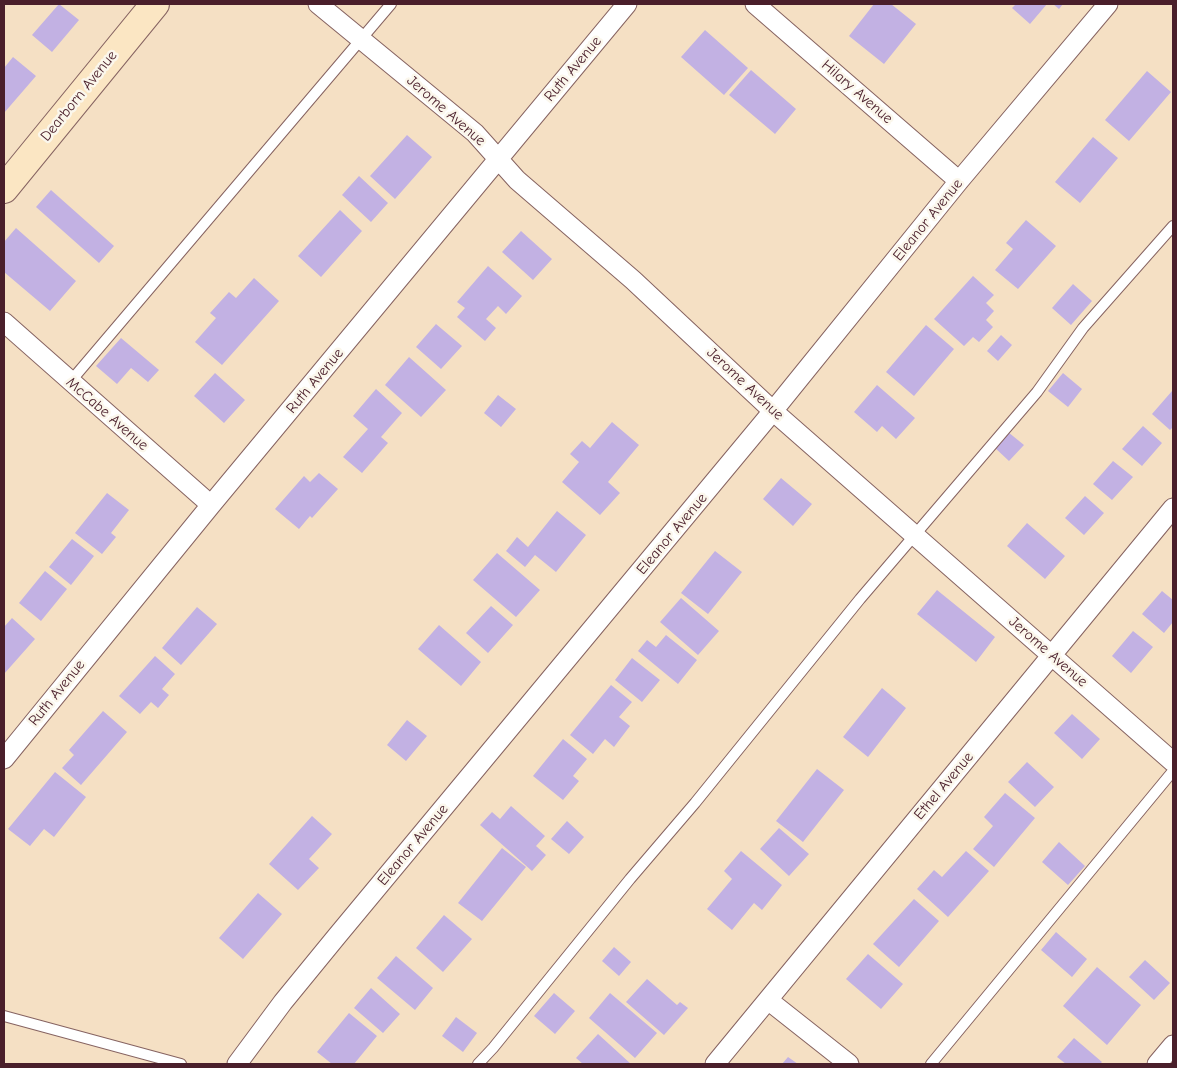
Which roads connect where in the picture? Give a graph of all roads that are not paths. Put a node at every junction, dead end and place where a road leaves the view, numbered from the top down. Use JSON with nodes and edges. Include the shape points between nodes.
{"nodes":[{"id":1,"x":155,"y":4,"type":"edge"},
{"id":2,"x":318,"y":4,"type":"edge"},
{"id":3,"x":391,"y":4,"type":"edge"},
{"id":4,"x":627,"y":4,"type":"edge"},
{"id":5,"x":755,"y":4,"type":"edge"},
{"id":6,"x":1108,"y":4,"type":"edge"},
{"id":7,"x":362,"y":40,"type":"junction"},
{"id":8,"x":498,"y":159,"type":"junction"},
{"id":9,"x":959,"y":181,"type":"junction"},
{"id":10,"x":4,"y":189,"type":"edge"},
{"id":11,"x":1173,"y":226,"type":"edge"},
{"id":12,"x":4,"y":322,"type":"edge"},
{"id":13,"x":70,"y":382,"type":"junction"},
{"id":14,"x":773,"y":411,"type":"junction"},
{"id":15,"x":211,"y":505,"type":"junction"},
{"id":16,"x":1173,"y":508,"type":"edge"},
{"id":17,"x":914,"y":534,"type":"junction"},
{"id":18,"x":1052,"y":655,"type":"junction"},
{"id":19,"x":4,"y":759,"type":"edge"},
{"id":20,"x":1173,"y":762,"type":"edge"},
{"id":21,"x":1173,"y":772,"type":"edge"},
{"id":22,"x":768,"y":1000,"type":"junction"},
{"id":23,"x":4,"y":1016,"type":"edge"},
{"id":24,"x":1173,"y":1045,"type":"edge"},
{"id":25,"x":181,"y":1064,"type":"edge"},
{"id":26,"x":237,"y":1064,"type":"edge"},
{"id":27,"x":478,"y":1064,"type":"edge"},
{"id":28,"x":714,"y":1064,"type":"edge"},
{"id":29,"x":849,"y":1064,"type":"edge"},
{"id":30,"x":931,"y":1064,"type":"edge"},
{"id":31,"x":1157,"y":1064,"type":"edge"}],
"edges":[{"from":1,"to":10,"type":"street","name":"Dearborn Avenue"},
{"from":2,"to":7,"type":"street","name":"Jerome Avenue"},
{"from":3,"to":7,"type":"lane"},
{"from":4,"to":8,"type":"street","name":"Ruth Avenue"},
{"from":5,"to":9,"type":"street","name":"Hilary Avenue"},
{"from":6,"to":9,"type":"street","name":"Eleanor Avenue"},
{"from":7,"to":8,"type":"street","name":"Jerome Avenue","via":[[475,133]]},
{"from":7,"to":13,"type":"lane"},
{"from":8,"to":14,"type":"street","name":"Jerome Avenue"},
{"from":8,"to":15,"type":"street","name":"Ruth Avenue"},
{"from":9,"to":14,"type":"street","name":"Eleanor Avenue"},
{"from":11,"to":17,"type":"lane","via":[[1083,328],[1037,392]]},
{"from":12,"to":13,"type":"street","name":"McCabe Avenue"},
{"from":13,"to":15,"type":"street","name":"McCabe Avenue"},
{"from":14,"to":17,"type":"street","name":"Jerome Avenue"},
{"from":14,"to":26,"type":"street","name":"Eleanor Avenue","via":[[331,943]]},
{"from":15,"to":19,"type":"street","name":"Ruth Avenue"},
{"from":16,"to":18,"type":"street","name":"Ethel Avenue"},
{"from":17,"to":18,"type":"street","name":"Jerome Avenue"},
{"from":17,"to":27,"type":"lane"},
{"from":18,"to":20,"type":"street","name":"Jerome Avenue"},
{"from":18,"to":22,"type":"street","name":"Ethel Avenue"},
{"from":21,"to":30,"type":"lane"},
{"from":22,"to":28,"type":"street","name":"Ethel Avenue"},
{"from":22,"to":29,"type":"street"},
{"from":23,"to":25,"type":"lane"},
{"from":24,"to":31,"type":"street"}]}
